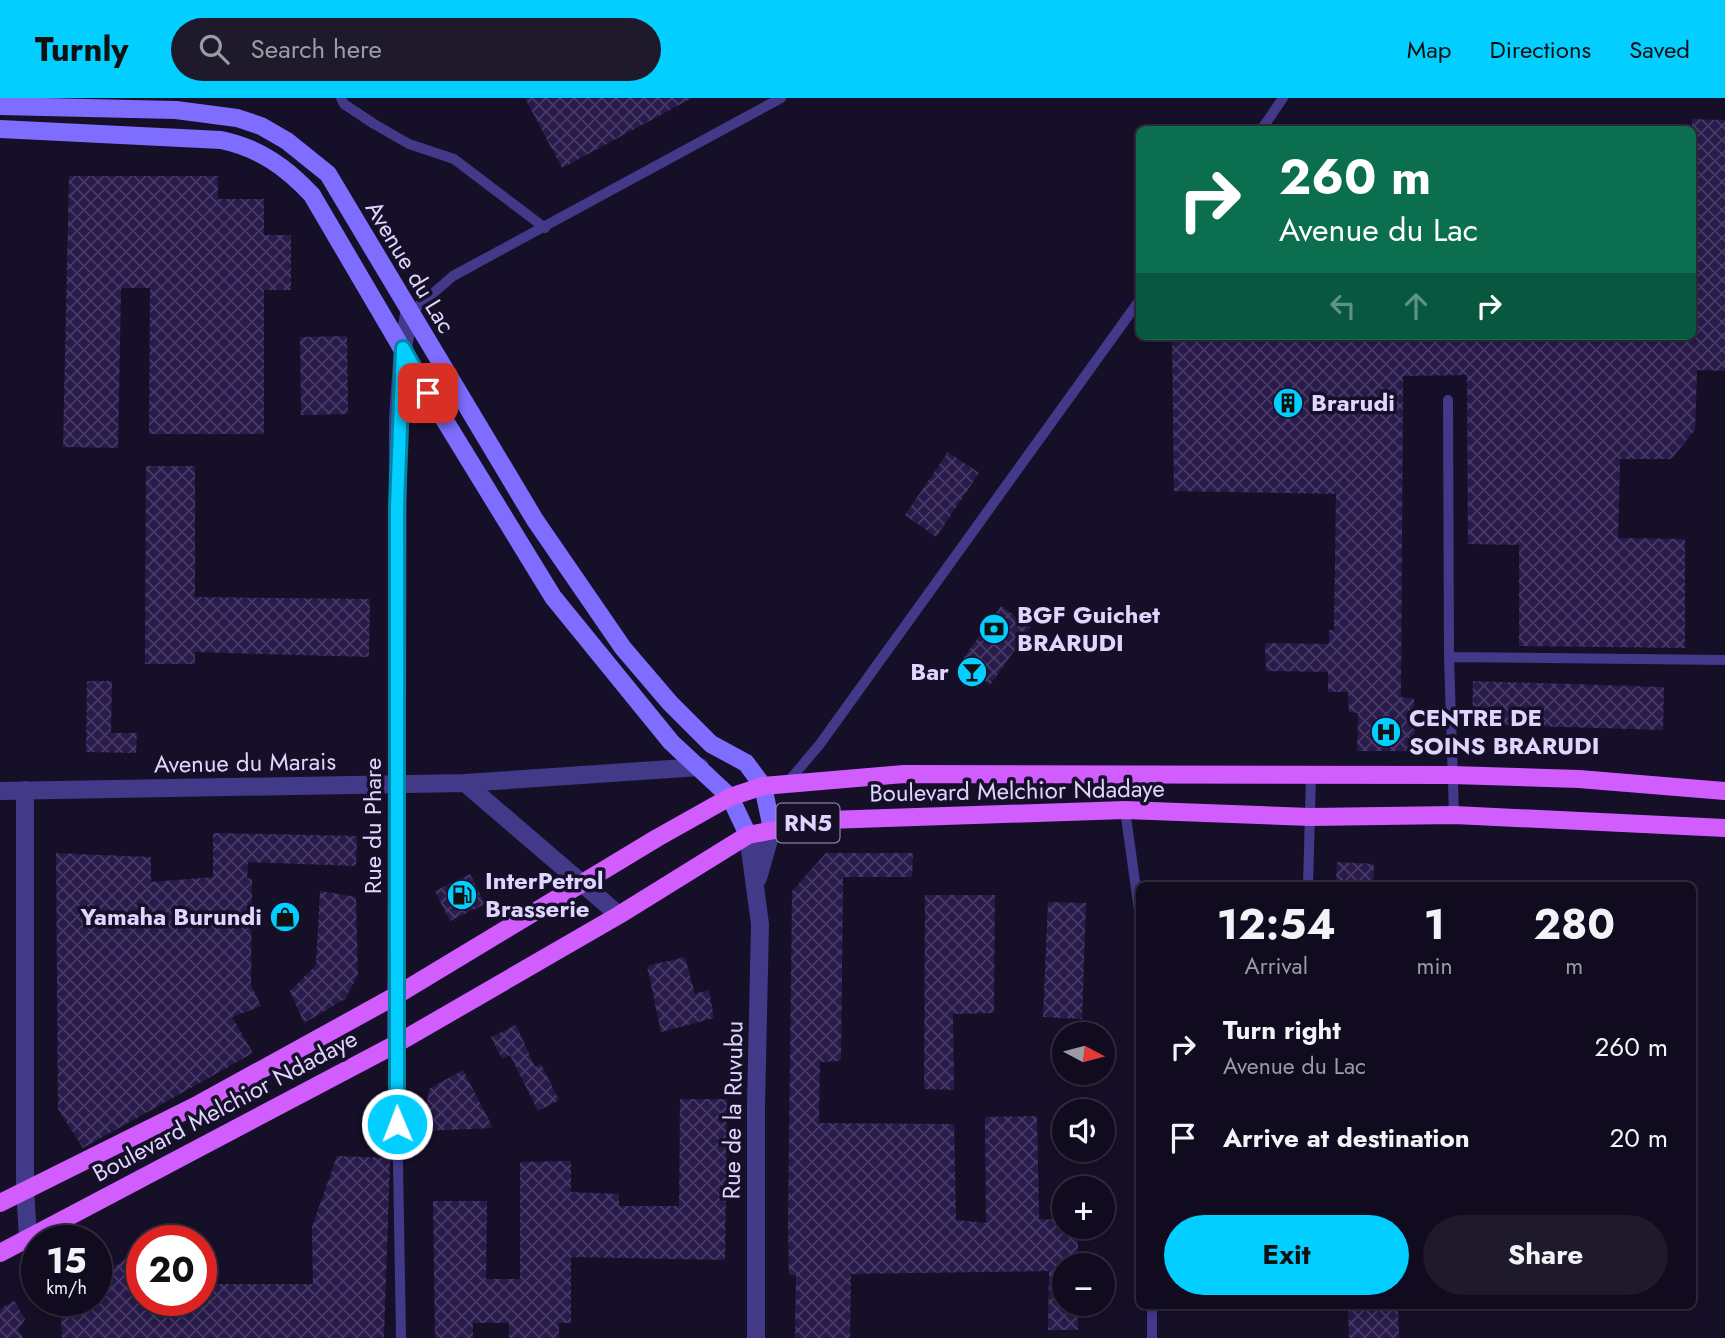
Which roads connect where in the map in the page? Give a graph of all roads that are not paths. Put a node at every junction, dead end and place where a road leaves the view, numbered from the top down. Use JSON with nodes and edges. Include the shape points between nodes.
{"nodes":[{"id":1,"x":341,"y":98,"type":"edge"},
{"id":2,"x":781,"y":98,"type":"edge"},
{"id":3,"x":1283,"y":98,"type":"edge"},
{"id":4,"x":0,"y":106,"type":"edge"},
{"id":5,"x":28,"y":107,"type":"junction"},
{"id":6,"x":1264,"y":126,"type":"edge"},
{"id":7,"x":0,"y":129,"type":"edge"},
{"id":8,"x":27,"y":130,"type":"junction"},
{"id":9,"x":545,"y":228,"type":"junction"},
{"id":10,"x":1136,"y":305,"type":"edge"},
{"id":11,"x":409,"y":314,"type":"junction"},
{"id":12,"x":403,"y":348,"type":"junction"},
{"id":13,"x":1448,"y":400,"type":"dead end"},
{"id":14,"x":1449,"y":657,"type":"junction"},
{"id":15,"x":1725,"y":660,"type":"edge"},
{"id":16,"x":700,"y":767,"type":"junction"},
{"id":17,"x":1452,"y":775,"type":"junction"},
{"id":18,"x":1311,"y":776,"type":"junction"},
{"id":19,"x":788,"y":782,"type":"junction"},
{"id":20,"x":465,"y":783,"type":"junction"},
{"id":21,"x":398,"y":785,"type":"junction"},
{"id":22,"x":763,"y":786,"type":"junction"},
{"id":23,"x":25,"y":790,"type":"junction"},
{"id":24,"x":0,"y":791,"type":"edge"},
{"id":25,"x":1725,"y":791,"type":"edge"},
{"id":26,"x":730,"y":797,"type":"junction"},
{"id":27,"x":1125,"y":810,"type":"junction"},
{"id":28,"x":1454,"y":815,"type":"junction"},
{"id":29,"x":1310,"y":817,"type":"junction"},
{"id":30,"x":1725,"y":828,"type":"edge"},
{"id":31,"x":772,"y":829,"type":"junction"},
{"id":32,"x":748,"y":835,"type":"junction"},
{"id":33,"x":580,"y":882,"type":"junction"},
{"id":34,"x":757,"y":882,"type":"junction"},
{"id":35,"x":1308,"y":882,"type":"edge"},
{"id":36,"x":1136,"y":889,"type":"edge"},
{"id":37,"x":619,"y":915,"type":"junction"},
{"id":38,"x":397,"y":995,"type":"junction"},
{"id":39,"x":396,"y":1044,"type":"junction"},
{"id":40,"x":25,"y":1189,"type":"junction"},
{"id":41,"x":0,"y":1203,"type":"edge"},
{"id":42,"x":27,"y":1225,"type":"edge"},
{"id":43,"x":51,"y":1225,"type":"edge"},
{"id":44,"x":21,"y":1241,"type":"edge"},
{"id":45,"x":0,"y":1253,"type":"edge"},
{"id":46,"x":1152,"y":1309,"type":"edge"},
{"id":47,"x":401,"y":1338,"type":"edge"},
{"id":48,"x":756,"y":1338,"type":"edge"},
{"id":49,"x":1152,"y":1338,"type":"edge"}],
"edges":[{"from":1,"to":9,"type":"lane","via":[[409,144],[454,159]]},
{"from":2,"to":9,"type":"lane"},
{"from":3,"to":6,"type":"lane"},
{"from":4,"to":5,"type":"main road","name":"Avenue du Lac"},
{"from":5,"to":8,"type":"main road"},
{"from":5,"to":11,"type":"main road","name":"Avenue du Lac","via":[[210,113],[261,126],[328,174]]},
{"from":7,"to":8,"type":"main road","name":"Avenue du Lac"},
{"from":8,"to":12,"type":"main road","name":"Avenue du Lac","via":[[221,140],[265,155],[312,195]]},
{"from":9,"to":11,"type":"lane","via":[[453,276]]},
{"from":10,"to":19,"type":"lane","via":[[836,723]]},
{"from":11,"to":12,"type":"street","name":"Rue du Phare"},
{"from":11,"to":22,"type":"main road","name":"Avenue du Lac","via":[[535,520],[623,648],[710,744],[746,763]]},
{"from":12,"to":16,"type":"main road","name":"Avenue du Lac","via":[[553,597],[662,732]]},
{"from":12,"to":21,"type":"street","name":"Rue du Phare","via":[[397,506]]},
{"from":13,"to":14,"type":"lane"},
{"from":14,"to":15,"type":"lane"},
{"from":14,"to":17,"type":"lane"},
{"from":16,"to":20,"type":"street","name":"Avenue du Marais"},
{"from":16,"to":26,"type":"main road","name":"Avenue du Lac"},
{"from":17,"to":18,"type":"main road","name":"Boulevard Melchior Ndadaye","number":"RN5"},
{"from":17,"to":25,"type":"main road","name":"Boulevard Melchior Ndadaye","number":"RN5"},
{"from":17,"to":28,"type":"lane"},
{"from":18,"to":19,"type":"main road","name":"Boulevard Melchior Ndadaye","number":"RN5","via":[[904,774]]},
{"from":18,"to":29,"type":"lane"},
{"from":19,"to":22,"type":"main road","name":"Boulevard Melchior Ndadaye","number":"RN5"},
{"from":20,"to":21,"type":"street","name":"Avenue du Marais"},
{"from":20,"to":33,"type":"street"},
{"from":21,"to":23,"type":"street","name":"Avenue du Marais"},
{"from":21,"to":38,"type":"street","name":"Rue du Phare"},
{"from":22,"to":26,"type":"main road","name":"Boulevard Melchior Ndadaye","number":"RN5"},
{"from":22,"to":31,"type":"main road"},
{"from":23,"to":24,"type":"street","name":"Avenue du Marais"},
{"from":23,"to":40,"type":"street"},
{"from":26,"to":32,"type":"main road","name":"Avenue du Lac"},
{"from":26,"to":33,"type":"main road","name":"Boulevard Melchior Ndadaye","number":"RN5"},
{"from":27,"to":29,"type":"main road","name":"Boulevard Melchior Ndadaye","number":"RN5"},
{"from":27,"to":31,"type":"main road","name":"Boulevard Melchior Ndadaye","number":"RN5","via":[[828,820]]},
{"from":27,"to":36,"type":"lane"},
{"from":28,"to":29,"type":"main road","name":"Boulevard Melchior Ndadaye","number":"RN5"},
{"from":28,"to":30,"type":"main road","name":"Boulevard Melchior Ndadaye","number":"RN5"},
{"from":29,"to":35,"type":"lane"},
{"from":31,"to":32,"type":"main road","name":"Boulevard Melchior Ndadaye","number":"RN5"},
{"from":31,"to":34,"type":"street","name":"Rue de la Ruvubu"},
{"from":32,"to":34,"type":"street","name":"Rue de la Ruvubu"},
{"from":32,"to":37,"type":"main road","name":"Boulevard Melchior Ndadaye","number":"RN5"},
{"from":33,"to":37,"type":"street"},
{"from":33,"to":38,"type":"main road","name":"Boulevard Melchior Ndadaye","number":"RN5"},
{"from":34,"to":48,"type":"street","name":"Rue de la Ruvubu"},
{"from":37,"to":39,"type":"main road","name":"Boulevard Melchior Ndadaye","number":"RN5"},
{"from":38,"to":39,"type":"street","name":"Rue du Phare"},
{"from":38,"to":40,"type":"main road","name":"Boulevard Melchior Ndadaye","number":"RN5","via":[[200,1104]]},
{"from":39,"to":43,"type":"main road","name":"Boulevard Melchior Ndadaye","number":"RN5"},
{"from":39,"to":47,"type":"lane","name":"Rue du Phare"},
{"from":40,"to":41,"type":"main road","name":"Boulevard Melchior Ndadaye","number":"RN5"},
{"from":40,"to":42,"type":"street"},
{"from":44,"to":45,"type":"main road","name":"Boulevard Melchior Ndadaye","number":"RN5"},
{"from":46,"to":49,"type":"lane"}]}
